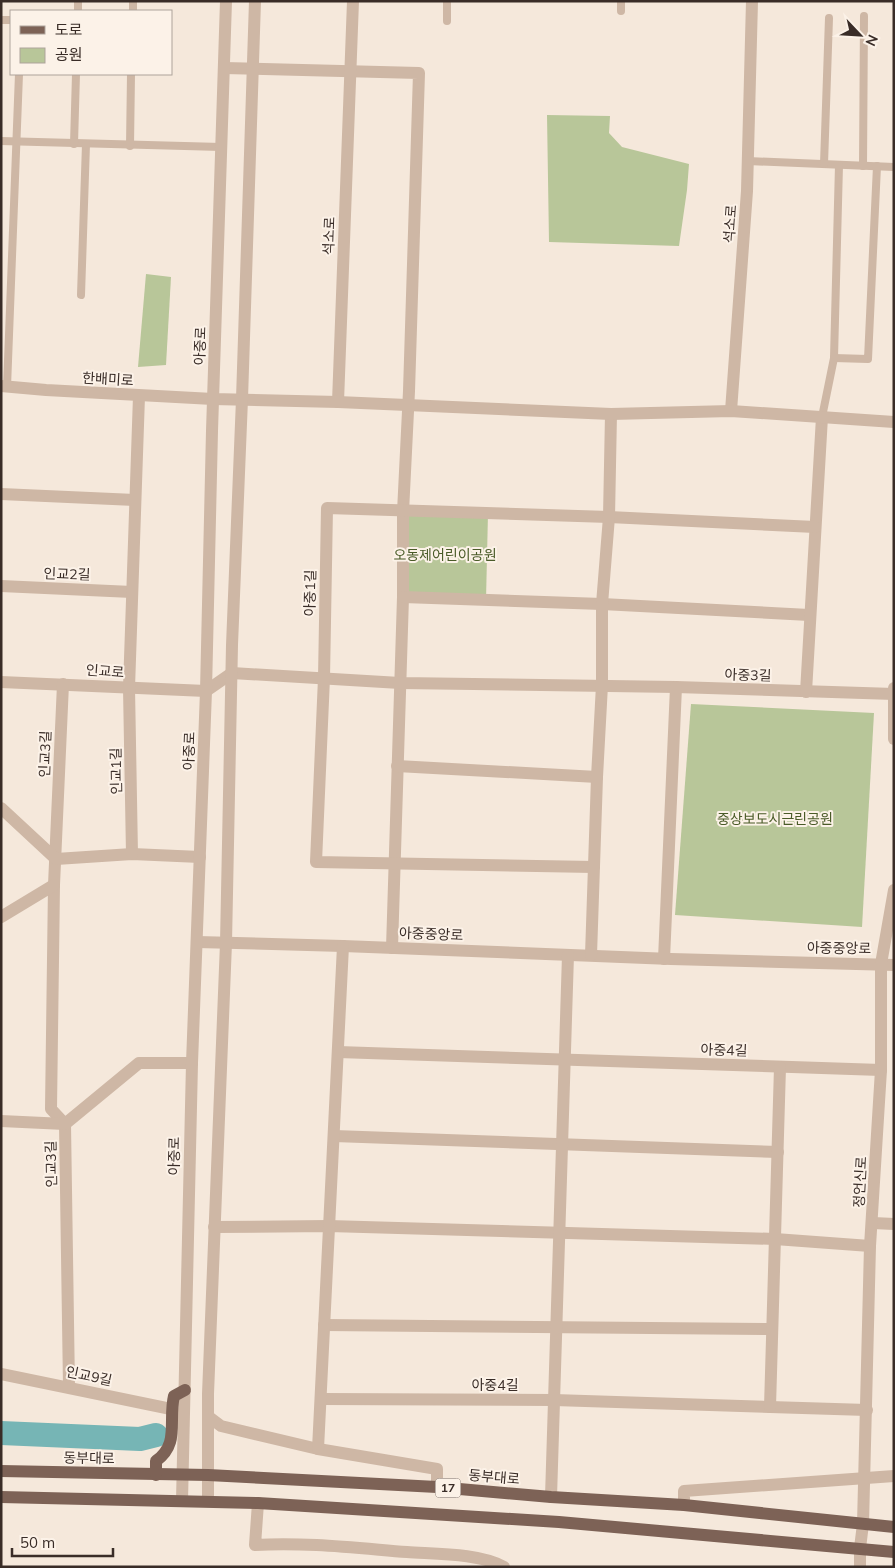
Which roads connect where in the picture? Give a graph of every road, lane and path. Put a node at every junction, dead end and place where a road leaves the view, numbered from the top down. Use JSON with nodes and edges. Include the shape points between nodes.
{"nodes":[{"id":1,"x":226,"y":1,"type":"edge"},
{"id":2,"x":255,"y":1,"type":"edge"},
{"id":3,"x":353,"y":1,"type":"edge"},
{"id":4,"x":447,"y":1,"type":"edge"},
{"id":5,"x":621,"y":1,"type":"edge"},
{"id":6,"x":752,"y":1,"type":"edge"},
{"id":7,"x":621,"y":11,"type":"dead end"},
{"id":8,"x":864,"y":16,"type":"dead end"},
{"id":9,"x":829,"y":18,"type":"dead end"},
{"id":10,"x":447,"y":21,"type":"dead end"},
{"id":11,"x":224,"y":68,"type":"junction"},
{"id":12,"x":253,"y":69,"type":"junction"},
{"id":13,"x":349,"y":70,"type":"junction"},
{"id":14,"x":19,"y":75,"type":"edge"},
{"id":15,"x":76,"y":75,"type":"edge"},
{"id":16,"x":131,"y":75,"type":"edge"},
{"id":17,"x":1,"y":142,"type":"edge"},
{"id":18,"x":16,"y":142,"type":"junction"},
{"id":19,"x":74,"y":144,"type":"junction"},
{"id":20,"x":86,"y":144,"type":"junction"},
{"id":21,"x":130,"y":146,"type":"junction"},
{"id":22,"x":221,"y":147,"type":"junction"},
{"id":23,"x":748,"y":161,"type":"junction"},
{"id":24,"x":824,"y":164,"type":"junction"},
{"id":25,"x":839,"y":165,"type":"junction"},
{"id":26,"x":863,"y":166,"type":"junction"},
{"id":27,"x":877,"y":166,"type":"junction"},
{"id":28,"x":894,"y":167,"type":"edge"},
{"id":29,"x":81,"y":295,"type":"dead end"},
{"id":30,"x":834,"y":358,"type":"junction"},
{"id":31,"x":4,"y":386,"type":"edge"},
{"id":32,"x":139,"y":396,"type":"junction"},
{"id":33,"x":213,"y":399,"type":"junction"},
{"id":34,"x":242,"y":400,"type":"junction"},
{"id":35,"x":338,"y":402,"type":"junction"},
{"id":36,"x":408,"y":405,"type":"junction"},
{"id":37,"x":731,"y":411,"type":"junction"},
{"id":38,"x":611,"y":414,"type":"junction"},
{"id":39,"x":822,"y":417,"type":"junction"},
{"id":40,"x":894,"y":422,"type":"edge"},
{"id":41,"x":1,"y":494,"type":"edge"},
{"id":42,"x":135,"y":500,"type":"junction"},
{"id":43,"x":403,"y":512,"type":"junction"},
{"id":44,"x":609,"y":517,"type":"junction"},
{"id":45,"x":815,"y":527,"type":"junction"},
{"id":46,"x":1,"y":586,"type":"edge"},
{"id":47,"x":132,"y":592,"type":"junction"},
{"id":48,"x":403,"y":597,"type":"junction"},
{"id":49,"x":602,"y":604,"type":"junction"},
{"id":50,"x":809,"y":615,"type":"junction"},
{"id":51,"x":232,"y":674,"type":"junction"},
{"id":52,"x":324,"y":678,"type":"junction"},
{"id":53,"x":1,"y":682,"type":"edge"},
{"id":54,"x":400,"y":683,"type":"junction"},
{"id":55,"x":63,"y":684,"type":"junction"},
{"id":56,"x":602,"y":685,"type":"junction"},
{"id":57,"x":676,"y":686,"type":"junction"},
{"id":58,"x":130,"y":688,"type":"junction"},
{"id":59,"x":206,"y":691,"type":"junction"},
{"id":60,"x":806,"y":692,"type":"junction"},
{"id":61,"x":894,"y":692,"type":"edge"},
{"id":62,"x":894,"y":739,"type":"edge"},
{"id":63,"x":397,"y":766,"type":"junction"},
{"id":64,"x":597,"y":777,"type":"junction"},
{"id":65,"x":1,"y":808,"type":"edge"},
{"id":66,"x":132,"y":854,"type":"junction"},
{"id":67,"x":200,"y":857,"type":"junction"},
{"id":68,"x":56,"y":858,"type":"junction"},
{"id":69,"x":395,"y":862,"type":"junction"},
{"id":70,"x":594,"y":867,"type":"junction"},
{"id":71,"x":54,"y":885,"type":"junction"},
{"id":72,"x":894,"y":890,"type":"edge"},
{"id":73,"x":1,"y":917,"type":"edge"},
{"id":74,"x":197,"y":942,"type":"junction"},
{"id":75,"x":226,"y":943,"type":"junction"},
{"id":76,"x":343,"y":946,"type":"junction"},
{"id":77,"x":392,"y":948,"type":"junction"},
{"id":78,"x":568,"y":955,"type":"junction"},
{"id":79,"x":591,"y":955,"type":"junction"},
{"id":80,"x":664,"y":959,"type":"junction"},
{"id":81,"x":880,"y":964,"type":"junction"},
{"id":82,"x":894,"y":965,"type":"edge"},
{"id":83,"x":338,"y":1052,"type":"junction"},
{"id":84,"x":565,"y":1059,"type":"junction"},
{"id":85,"x":192,"y":1063,"type":"junction"},
{"id":86,"x":780,"y":1067,"type":"junction"},
{"id":87,"x":881,"y":1070,"type":"junction"},
{"id":88,"x":1,"y":1121,"type":"edge"},
{"id":89,"x":65,"y":1124,"type":"junction"},
{"id":90,"x":334,"y":1136,"type":"junction"},
{"id":91,"x":562,"y":1144,"type":"junction"},
{"id":92,"x":778,"y":1152,"type":"junction"},
{"id":93,"x":872,"y":1223,"type":"junction"},
{"id":94,"x":894,"y":1224,"type":"edge"},
{"id":95,"x":329,"y":1226,"type":"junction"},
{"id":96,"x":214,"y":1227,"type":"junction"},
{"id":97,"x":560,"y":1233,"type":"junction"},
{"id":98,"x":775,"y":1240,"type":"junction"},
{"id":99,"x":870,"y":1246,"type":"junction"},
{"id":100,"x":324,"y":1325,"type":"junction"},
{"id":101,"x":556,"y":1327,"type":"junction"},
{"id":102,"x":772,"y":1329,"type":"junction"},
{"id":103,"x":1,"y":1374,"type":"edge"},
{"id":104,"x":70,"y":1387,"type":"junction"},
{"id":105,"x":185,"y":1390,"type":"junction"},
{"id":106,"x":321,"y":1399,"type":"junction"},
{"id":107,"x":554,"y":1400,"type":"junction"},
{"id":108,"x":770,"y":1407,"type":"junction"},
{"id":109,"x":171,"y":1409,"type":"junction"},
{"id":110,"x":867,"y":1410,"type":"junction"},
{"id":111,"x":209,"y":1417,"type":"junction"},
{"id":112,"x":318,"y":1449,"type":"junction"},
{"id":113,"x":1,"y":1470,"type":"edge"},
{"id":114,"x":156,"y":1474,"type":"junction"},
{"id":115,"x":183,"y":1475,"type":"junction"},
{"id":116,"x":208,"y":1475,"type":"junction"},
{"id":117,"x":894,"y":1476,"type":"edge"},
{"id":118,"x":865,"y":1477,"type":"junction"},
{"id":119,"x":437,"y":1487,"type":"junction"},
{"id":120,"x":1,"y":1497,"type":"edge"},
{"id":121,"x":551,"y":1497,"type":"junction"},
{"id":122,"x":182,"y":1501,"type":"junction"},
{"id":123,"x":208,"y":1501,"type":"junction"},
{"id":124,"x":258,"y":1503,"type":"junction"},
{"id":125,"x":684,"y":1505,"type":"junction"},
{"id":126,"x":863,"y":1524,"type":"junction"},
{"id":127,"x":894,"y":1527,"type":"edge"},
{"id":128,"x":860,"y":1548,"type":"junction"},
{"id":129,"x":894,"y":1552,"type":"edge"},
{"id":130,"x":504,"y":1567,"type":"edge"},
{"id":131,"x":860,"y":1567,"type":"edge"}],
"edges":[{"from":1,"to":11,"type":"street","name":"아중로"},
{"from":2,"to":12,"type":"street"},
{"from":3,"to":13,"type":"street","name":"석소로"},
{"from":4,"to":10,"type":"lane"},
{"from":5,"to":7,"type":"lane"},
{"from":6,"to":23,"type":"street","name":"석소로"},
{"from":8,"to":26,"type":"lane"},
{"from":9,"to":24,"type":"lane"},
{"from":11,"to":12,"type":"street"},
{"from":11,"to":22,"type":"street","name":"아중로"},
{"from":12,"to":13,"type":"street"},
{"from":12,"to":34,"type":"street"},
{"from":13,"to":35,"type":"street","name":"석소로"},
{"from":13,"to":36,"type":"street","via":[[418,73]]},
{"from":14,"to":18,"type":"lane"},
{"from":15,"to":19,"type":"lane"},
{"from":16,"to":21,"type":"lane"},
{"from":17,"to":18,"type":"lane"},
{"from":18,"to":19,"type":"lane"},
{"from":18,"to":31,"type":"lane"},
{"from":19,"to":20,"type":"lane"},
{"from":20,"to":21,"type":"lane"},
{"from":20,"to":29,"type":"lane"},
{"from":21,"to":22,"type":"lane"},
{"from":22,"to":33,"type":"street","name":"아중로"},
{"from":23,"to":24,"type":"lane"},
{"from":23,"to":37,"type":"street","name":"석소로"},
{"from":24,"to":25,"type":"lane"},
{"from":25,"to":26,"type":"lane"},
{"from":25,"to":30,"type":"lane"},
{"from":26,"to":27,"type":"lane"},
{"from":27,"to":28,"type":"lane"},
{"from":27,"to":30,"type":"lane","via":[[868,359]]},
{"from":30,"to":39,"type":"lane"},
{"from":31,"to":32,"type":"street","name":"한배미로"},
{"from":32,"to":33,"type":"street","name":"한배미로"},
{"from":32,"to":42,"type":"street"},
{"from":33,"to":34,"type":"street"},
{"from":33,"to":59,"type":"street","name":"아중로"},
{"from":34,"to":35,"type":"street"},
{"from":34,"to":51,"type":"street"},
{"from":35,"to":36,"type":"street"},
{"from":36,"to":38,"type":"street"},
{"from":36,"to":43,"type":"street"},
{"from":37,"to":38,"type":"street"},
{"from":37,"to":39,"type":"street"},
{"from":38,"to":44,"type":"street"},
{"from":39,"to":40,"type":"street"},
{"from":39,"to":45,"type":"street"},
{"from":41,"to":42,"type":"street"},
{"from":42,"to":47,"type":"street"},
{"from":43,"to":44,"type":"street","name":"아중1길"},
{"from":43,"to":48,"type":"street"},
{"from":43,"to":52,"type":"street","name":"아중1길","via":[[327,508]]},
{"from":44,"to":45,"type":"street"},
{"from":44,"to":49,"type":"street"},
{"from":45,"to":50,"type":"street"},
{"from":46,"to":47,"type":"street","name":"인교2길"},
{"from":47,"to":58,"type":"street"},
{"from":48,"to":49,"type":"street"},
{"from":48,"to":54,"type":"street"},
{"from":49,"to":50,"type":"street"},
{"from":49,"to":56,"type":"street"},
{"from":50,"to":60,"type":"street"},
{"from":51,"to":52,"type":"street"},
{"from":51,"to":59,"type":"street"},
{"from":51,"to":75,"type":"street"},
{"from":52,"to":54,"type":"street"},
{"from":52,"to":69,"type":"street","via":[[316,862]]},
{"from":53,"to":55,"type":"street","name":"인교로"},
{"from":54,"to":56,"type":"street","name":"아중3길"},
{"from":54,"to":63,"type":"street"},
{"from":55,"to":58,"type":"street","name":"인교로"},
{"from":55,"to":68,"type":"street","name":"인교3길"},
{"from":56,"to":57,"type":"street","name":"아중3길"},
{"from":56,"to":64,"type":"street"},
{"from":57,"to":60,"type":"street","name":"아중3길"},
{"from":57,"to":80,"type":"street"},
{"from":58,"to":59,"type":"street","name":"인교로"},
{"from":58,"to":66,"type":"street","name":"인교1길"},
{"from":59,"to":67,"type":"street","name":"아중로"},
{"from":60,"to":61,"type":"street","name":"아중3길"},
{"from":61,"to":62,"type":"street"},
{"from":63,"to":64,"type":"street"},
{"from":63,"to":69,"type":"street"},
{"from":64,"to":70,"type":"street"},
{"from":65,"to":68,"type":"street"},
{"from":66,"to":67,"type":"street"},
{"from":66,"to":68,"type":"street"},
{"from":67,"to":74,"type":"street","name":"아중로"},
{"from":68,"to":71,"type":"street","name":"인교3길"},
{"from":69,"to":70,"type":"street"},
{"from":69,"to":77,"type":"street"},
{"from":70,"to":79,"type":"street"},
{"from":71,"to":73,"type":"street"},
{"from":71,"to":89,"type":"street","name":"인교3길","via":[[51,1109]]},
{"from":72,"to":81,"type":"street","name":"정언신로"},
{"from":74,"to":75,"type":"street","name":"아중중앙로"},
{"from":74,"to":85,"type":"street","name":"아중로"},
{"from":75,"to":76,"type":"street","name":"아중중앙로"},
{"from":75,"to":96,"type":"street"},
{"from":76,"to":77,"type":"street","name":"아중중앙로"},
{"from":76,"to":83,"type":"street"},
{"from":77,"to":78,"type":"street","name":"아중중앙로"},
{"from":78,"to":79,"type":"street","name":"아중중앙로"},
{"from":78,"to":84,"type":"street"},
{"from":79,"to":80,"type":"street","name":"아중중앙로"},
{"from":80,"to":81,"type":"street","name":"아중중앙로"},
{"from":81,"to":82,"type":"street","name":"아중중앙로"},
{"from":81,"to":87,"type":"street","name":"정언신로"},
{"from":83,"to":84,"type":"street","name":"아중4길"},
{"from":83,"to":90,"type":"street"},
{"from":84,"to":86,"type":"street","name":"아중4길"},
{"from":84,"to":91,"type":"street"},
{"from":85,"to":89,"type":"street","via":[[139,1063]]},
{"from":85,"to":105,"type":"street","name":"아중로"},
{"from":86,"to":87,"type":"street","name":"아중4길"},
{"from":86,"to":92,"type":"street"},
{"from":87,"to":93,"type":"street","name":"정언신로"},
{"from":88,"to":89,"type":"street"},
{"from":89,"to":104,"type":"street","name":"인교3길"},
{"from":90,"to":91,"type":"street"},
{"from":90,"to":95,"type":"street"},
{"from":91,"to":92,"type":"street"},
{"from":91,"to":97,"type":"street"},
{"from":92,"to":98,"type":"street"},
{"from":93,"to":94,"type":"street"},
{"from":93,"to":99,"type":"street","name":"정언신로"},
{"from":95,"to":96,"type":"street"},
{"from":95,"to":97,"type":"street"},
{"from":95,"to":100,"type":"street"},
{"from":96,"to":111,"type":"street"},
{"from":97,"to":98,"type":"street"},
{"from":97,"to":101,"type":"street"},
{"from":98,"to":99,"type":"street"},
{"from":98,"to":102,"type":"street"},
{"from":99,"to":110,"type":"street","name":"정언신로"},
{"from":100,"to":101,"type":"street"},
{"from":100,"to":106,"type":"street"},
{"from":101,"to":102,"type":"street"},
{"from":101,"to":107,"type":"street"},
{"from":102,"to":108,"type":"street"},
{"from":103,"to":104,"type":"street","name":"인교9길"},
{"from":104,"to":109,"type":"street","name":"인교9길"},
{"from":105,"to":109,"type":"main road","via":[[174,1396]]},
{"from":105,"to":115,"type":"street","name":"아중로"},
{"from":106,"to":107,"type":"street","name":"아중4길"},
{"from":106,"to":112,"type":"street"},
{"from":107,"to":108,"type":"street","name":"아중4길"},
{"from":107,"to":121,"type":"street"},
{"from":108,"to":110,"type":"street","name":"아중4길"},
{"from":109,"to":114,"type":"main road","via":[[172,1442],[156,1461]]},
{"from":110,"to":118,"type":"street","name":"정언신로"},
{"from":111,"to":112,"type":"street","via":[[221,1426]]},
{"from":111,"to":116,"type":"street"},
{"from":112,"to":119,"type":"street","via":[[437,1469]]},
{"from":113,"to":114,"type":"main road","name":"동부대로","number":"17"},
{"from":114,"to":115,"type":"main road","name":"동부대로","number":"17"},
{"from":115,"to":116,"type":"main road","name":"동부대로","number":"17"},
{"from":115,"to":122,"type":"street","name":"아중로"},
{"from":116,"to":119,"type":"main road","name":"동부대로","number":"17"},
{"from":116,"to":123,"type":"street"},
{"from":117,"to":118,"type":"street"},
{"from":118,"to":125,"type":"street","via":[[684,1491]]},
{"from":118,"to":126,"type":"street","name":"정언신로"},
{"from":119,"to":121,"type":"main road","name":"동부대로","number":"17"},
{"from":120,"to":122,"type":"main road","number":"17"},
{"from":121,"to":125,"type":"main road","name":"동부대로","number":"17"},
{"from":122,"to":123,"type":"main road","number":"17"},
{"from":123,"to":124,"type":"main road","number":"17"},
{"from":124,"to":128,"type":"main road","number":"17","via":[[559,1522]]},
{"from":124,"to":130,"type":"street","via":[[254,1545],[289,1543],[468,1556]]},
{"from":125,"to":126,"type":"main road","name":"동부대로","number":"17"},
{"from":126,"to":127,"type":"main road","name":"동부대로","number":"17"},
{"from":126,"to":128,"type":"street","name":"정언신로"},
{"from":128,"to":129,"type":"main road","number":"17"},
{"from":128,"to":131,"type":"street","name":"정언신로"}]}
